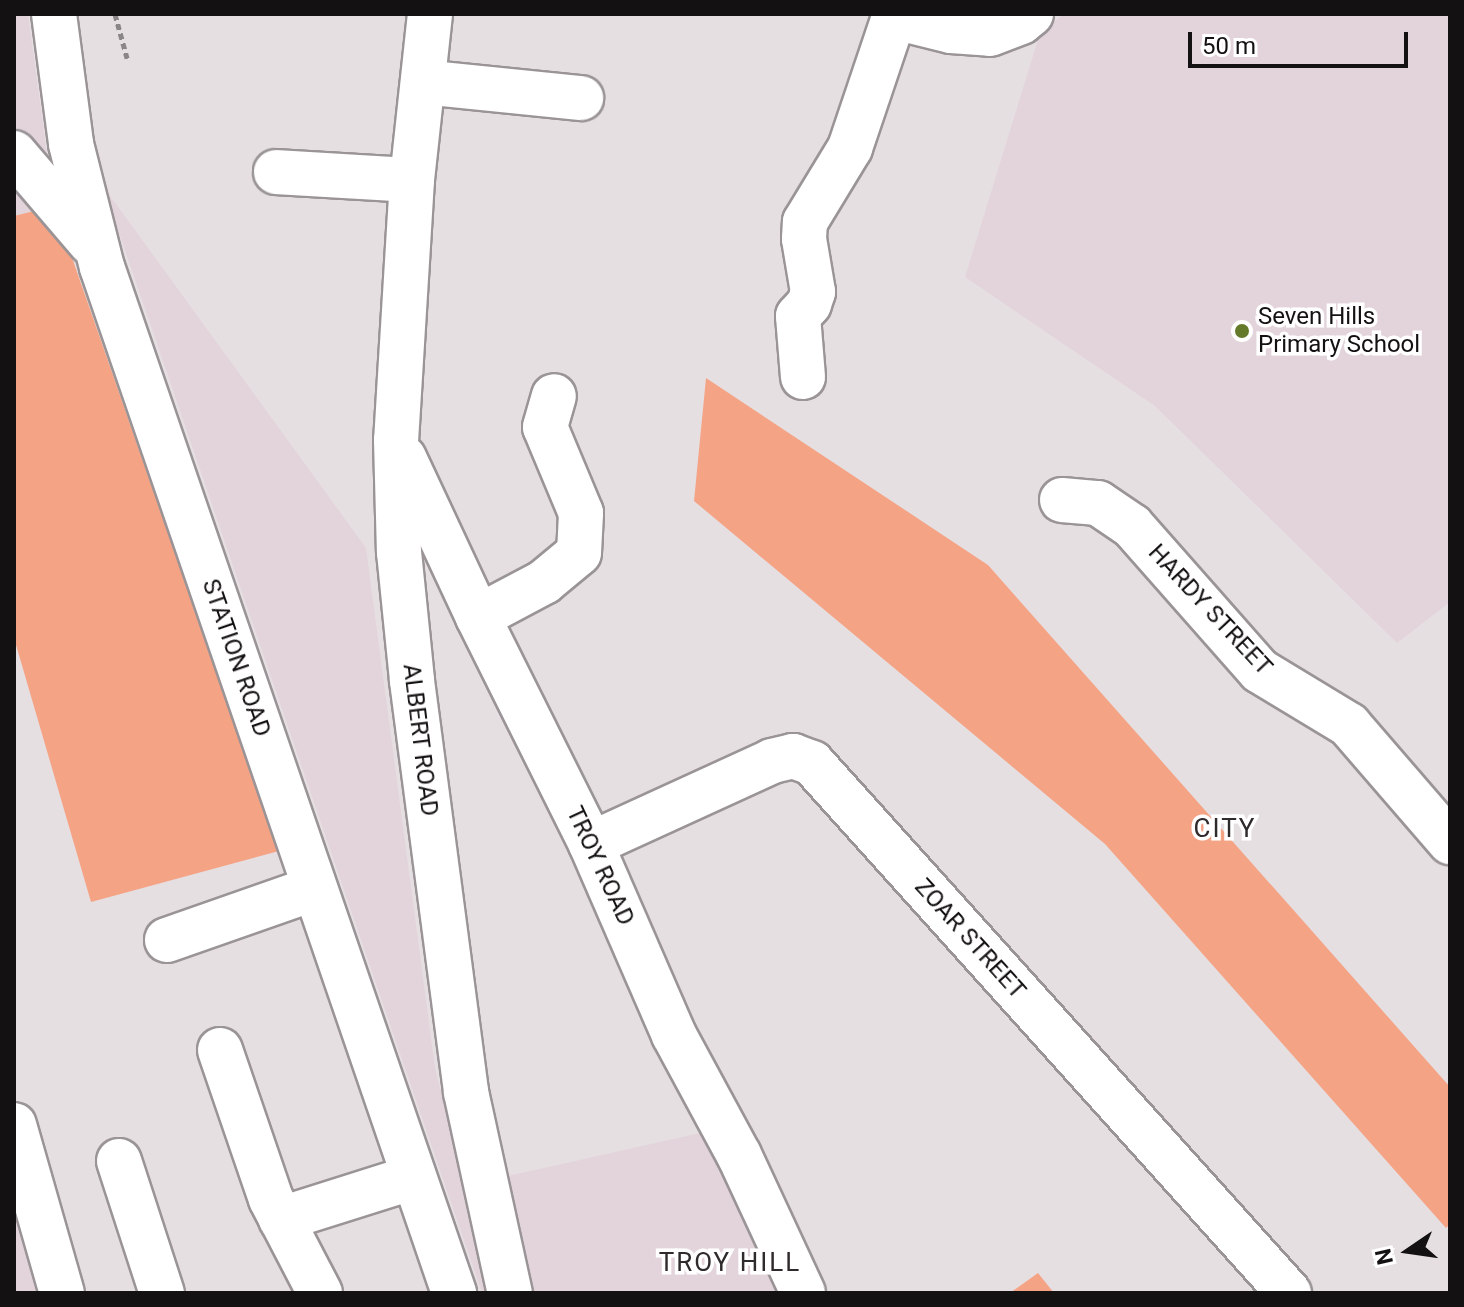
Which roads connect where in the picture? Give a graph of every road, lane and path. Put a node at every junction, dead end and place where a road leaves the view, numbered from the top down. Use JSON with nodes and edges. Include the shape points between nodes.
{"nodes":[{"id":1,"x":54,"y":14,"type":"edge"},
{"id":2,"x":115,"y":14,"type":"edge"},
{"id":3,"x":430,"y":14,"type":"edge"},
{"id":4,"x":1031,"y":14,"type":"edge"},
{"id":5,"x":895,"y":15,"type":"edge"},
{"id":6,"x":127,"y":58,"type":"dead end"},
{"id":7,"x":423,"y":82,"type":"junction"},
{"id":8,"x":581,"y":98,"type":"dead end"},
{"id":9,"x":14,"y":153,"type":"edge"},
{"id":10,"x":276,"y":172,"type":"dead end"},
{"id":11,"x":412,"y":180,"type":"junction"},
{"id":12,"x":98,"y":251,"type":"junction"},
{"id":13,"x":803,"y":377,"type":"dead end"},
{"id":14,"x":554,"y":396,"type":"dead end"},
{"id":15,"x":396,"y":440,"type":"junction"},
{"id":16,"x":1062,"y":500,"type":"dead end"},
{"id":17,"x":478,"y":617,"type":"junction"},
{"id":18,"x":1442,"y":817,"type":"edge"},
{"id":19,"x":591,"y":844,"type":"junction"},
{"id":20,"x":313,"y":889,"type":"junction"},
{"id":21,"x":167,"y":940,"type":"dead end"},
{"id":22,"x":220,"y":1050,"type":"dead end"},
{"id":23,"x":14,"y":1125,"type":"edge"},
{"id":24,"x":119,"y":1161,"type":"dead end"},
{"id":25,"x":414,"y":1177,"type":"junction"},
{"id":26,"x":281,"y":1219,"type":"junction"},
{"id":27,"x":62,"y":1293,"type":"edge"},
{"id":28,"x":162,"y":1293,"type":"edge"},
{"id":29,"x":320,"y":1293,"type":"edge"},
{"id":30,"x":454,"y":1293,"type":"edge"},
{"id":31,"x":510,"y":1293,"type":"edge"},
{"id":32,"x":803,"y":1293,"type":"edge"},
{"id":33,"x":1289,"y":1293,"type":"edge"}],
"edges":[{"from":1,"to":12,"type":"street","name":"STATION ROAD","via":[[71,144]]},
{"from":2,"to":6,"type":"path"},
{"from":3,"to":7,"type":"street","name":"ALBERT ROAD"},
{"from":4,"to":5,"type":"street","via":[[990,34],[951,31]]},
{"from":5,"to":13,"type":"street","via":[[850,148],[805,222],[813,292],[798,316]]},
{"from":7,"to":8,"type":"street"},
{"from":7,"to":11,"type":"street","name":"ALBERT ROAD"},
{"from":9,"to":12,"type":"street"},
{"from":10,"to":11,"type":"street"},
{"from":11,"to":15,"type":"street","name":"ALBERT ROAD"},
{"from":12,"to":20,"type":"street","name":"STATION ROAD"},
{"from":14,"to":17,"type":"street","via":[[545,427],[581,513],[579,553],[544,582]]},
{"from":15,"to":17,"type":"street","name":"TROY ROAD"},
{"from":15,"to":31,"type":"street","name":"ALBERT ROAD","via":[[399,552],[412,681],[464,1076]]},
{"from":16,"to":18,"type":"street","name":"HARDY STREET","via":[[1098,503],[1132,526],[1260,671],[1349,725]]},
{"from":17,"to":19,"type":"street","name":"TROY ROAD"},
{"from":19,"to":32,"type":"street","name":"TROY ROAD","via":[[674,1035],[739,1155]]},
{"from":19,"to":33,"type":"street","name":"ZOAR STREET","via":[[772,761],[793,756],[812,763]]},
{"from":20,"to":21,"type":"street"},
{"from":20,"to":25,"type":"street","name":"STATION ROAD"},
{"from":22,"to":26,"type":"street"},
{"from":23,"to":27,"type":"street"},
{"from":24,"to":28,"type":"street"},
{"from":25,"to":26,"type":"street"},
{"from":25,"to":30,"type":"street","name":"STATION ROAD"},
{"from":26,"to":29,"type":"street"}]}
